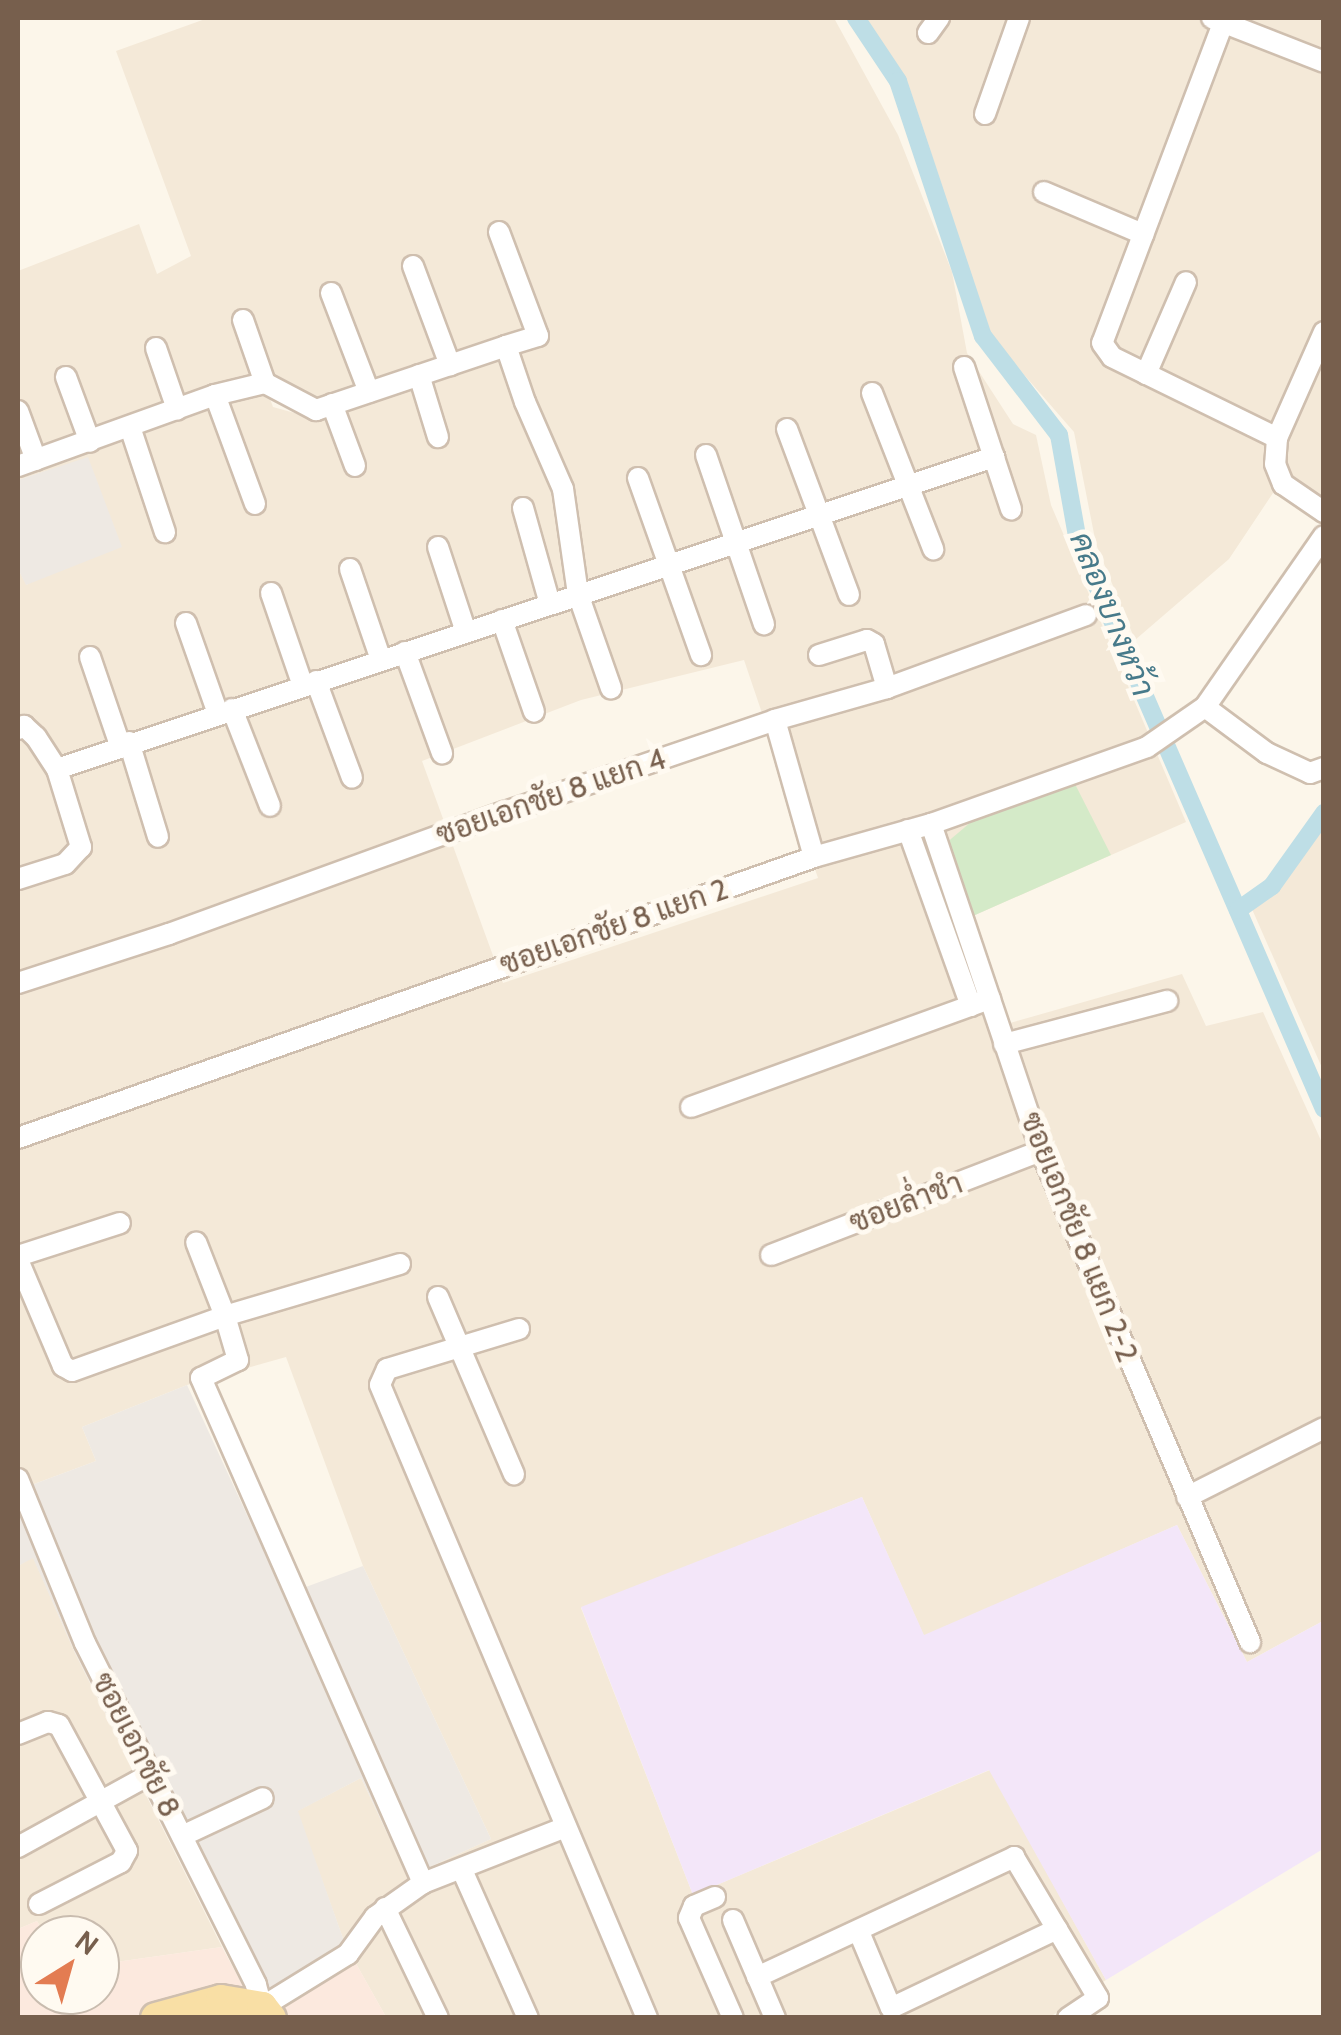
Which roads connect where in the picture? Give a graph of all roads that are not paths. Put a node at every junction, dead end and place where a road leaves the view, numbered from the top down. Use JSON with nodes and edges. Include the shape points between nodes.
{"nodes":[{"id":1,"x":1019,"y":18,"type":"edge"},
{"id":2,"x":1219,"y":19,"type":"edge"},
{"id":3,"x":1324,"y":62,"type":"edge"},
{"id":4,"x":985,"y":114,"type":"dead end"},
{"id":5,"x":1044,"y":192,"type":"dead end"},
{"id":6,"x":499,"y":232,"type":"dead end"},
{"id":7,"x":1143,"y":234,"type":"junction"},
{"id":8,"x":413,"y":266,"type":"dead end"},
{"id":9,"x":1186,"y":282,"type":"dead end"},
{"id":10,"x":331,"y":293,"type":"dead end"},
{"id":11,"x":244,"y":320,"type":"dead end"},
{"id":12,"x":1324,"y":332,"type":"edge"},
{"id":13,"x":506,"y":346,"type":"junction"},
{"id":14,"x":156,"y":348,"type":"dead end"},
{"id":15,"x":450,"y":364,"type":"junction"},
{"id":16,"x":964,"y":367,"type":"dead end"},
{"id":17,"x":1146,"y":374,"type":"junction"},
{"id":18,"x":419,"y":375,"type":"junction"},
{"id":19,"x":66,"y":377,"type":"dead end"},
{"id":20,"x":265,"y":384,"type":"junction"},
{"id":21,"x":368,"y":392,"type":"junction"},
{"id":22,"x":872,"y":393,"type":"dead end"},
{"id":23,"x":215,"y":395,"type":"junction"},
{"id":24,"x":332,"y":404,"type":"junction"},
{"id":25,"x":177,"y":409,"type":"junction"},
{"id":26,"x":18,"y":411,"type":"edge"},
{"id":27,"x":130,"y":427,"type":"junction"},
{"id":28,"x":787,"y":429,"type":"dead end"},
{"id":29,"x":438,"y":437,"type":"dead end"},
{"id":30,"x":1276,"y":438,"type":"junction"},
{"id":31,"x":90,"y":442,"type":"junction"},
{"id":32,"x":706,"y":455,"type":"dead end"},
{"id":33,"x":994,"y":457,"type":"junction"},
{"id":34,"x":27,"y":462,"type":"edge"},
{"id":35,"x":355,"y":466,"type":"dead end"},
{"id":36,"x":638,"y":478,"type":"dead end"},
{"id":37,"x":908,"y":486,"type":"junction"},
{"id":38,"x":255,"y":504,"type":"dead end"},
{"id":39,"x":524,"y":508,"type":"dead end"},
{"id":40,"x":1010,"y":509,"type":"dead end"},
{"id":41,"x":1324,"y":512,"type":"edge"},
{"id":42,"x":819,"y":515,"type":"junction"},
{"id":43,"x":165,"y":532,"type":"dead end"},
{"id":44,"x":1324,"y":536,"type":"edge"},
{"id":45,"x":736,"y":542,"type":"junction"},
{"id":46,"x":438,"y":547,"type":"dead end"},
{"id":47,"x":933,"y":550,"type":"dead end"},
{"id":48,"x":669,"y":564,"type":"junction"},
{"id":49,"x":350,"y":569,"type":"dead end"},
{"id":50,"x":271,"y":594,"type":"dead end"},
{"id":51,"x":578,"y":594,"type":"junction"},
{"id":52,"x":849,"y":595,"type":"dead end"},
{"id":53,"x":550,"y":604,"type":"junction"},
{"id":54,"x":1086,"y":615,"type":"dead end"},
{"id":55,"x":502,"y":620,"type":"junction"},
{"id":56,"x":186,"y":623,"type":"dead end"},
{"id":57,"x":764,"y":624,"type":"dead end"},
{"id":58,"x":466,"y":632,"type":"junction"},
{"id":59,"x":405,"y":652,"type":"junction"},
{"id":60,"x":701,"y":654,"type":"dead end"},
{"id":61,"x":819,"y":655,"type":"dead end"},
{"id":62,"x":90,"y":657,"type":"dead end"},
{"id":63,"x":381,"y":660,"type":"junction"},
{"id":64,"x":310,"y":684,"type":"junction"},
{"id":65,"x":611,"y":688,"type":"dead end"},
{"id":66,"x":887,"y":688,"type":"junction"},
{"id":67,"x":1205,"y":707,"type":"junction"},
{"id":68,"x":225,"y":712,"type":"junction"},
{"id":69,"x":534,"y":712,"type":"dead end"},
{"id":70,"x":775,"y":720,"type":"junction"},
{"id":71,"x":18,"y":728,"type":"edge"},
{"id":72,"x":125,"y":744,"type":"junction"},
{"id":73,"x":442,"y":754,"type":"dead end"},
{"id":74,"x":1324,"y":768,"type":"edge"},
{"id":75,"x":57,"y":769,"type":"junction"},
{"id":76,"x":352,"y":778,"type":"dead end"},
{"id":77,"x":270,"y":806,"type":"dead end"},
{"id":78,"x":931,"y":824,"type":"junction"},
{"id":79,"x":908,"y":830,"type":"junction"},
{"id":80,"x":158,"y":838,"type":"dead end"},
{"id":81,"x":814,"y":857,"type":"junction"},
{"id":82,"x":18,"y":879,"type":"edge"},
{"id":83,"x":18,"y":983,"type":"edge"},
{"id":84,"x":1167,"y":1001,"type":"dead end"},
{"id":85,"x":981,"y":1002,"type":"junction"},
{"id":86,"x":1004,"y":1044,"type":"junction"},
{"id":87,"x":691,"y":1107,"type":"dead end"},
{"id":88,"x":18,"y":1138,"type":"edge"},
{"id":89,"x":1041,"y":1151,"type":"junction"},
{"id":90,"x":120,"y":1223,"type":"dead end"},
{"id":91,"x":196,"y":1242,"type":"dead end"},
{"id":92,"x":771,"y":1255,"type":"dead end"},
{"id":93,"x":18,"y":1258,"type":"edge"},
{"id":94,"x":400,"y":1264,"type":"dead end"},
{"id":95,"x":438,"y":1297,"type":"dead end"},
{"id":96,"x":225,"y":1316,"type":"junction"},
{"id":97,"x":520,"y":1329,"type":"dead end"},
{"id":98,"x":460,"y":1350,"type":"junction"},
{"id":99,"x":1324,"y":1428,"type":"edge"},
{"id":100,"x":514,"y":1474,"type":"dead end"},
{"id":101,"x":18,"y":1479,"type":"edge"},
{"id":102,"x":1187,"y":1497,"type":"junction"},
{"id":103,"x":1250,"y":1642,"type":"dead end"},
{"id":104,"x":18,"y":1734,"type":"edge"},
{"id":105,"x":151,"y":1774,"type":"junction"},
{"id":106,"x":263,"y":1798,"type":"dead end"},
{"id":107,"x":102,"y":1800,"type":"junction"},
{"id":108,"x":564,"y":1828,"type":"junction"},
{"id":109,"x":182,"y":1836,"type":"junction"},
{"id":110,"x":18,"y":1846,"type":"edge"},
{"id":111,"x":462,"y":1870,"type":"junction"},
{"id":112,"x":423,"y":1884,"type":"junction"},
{"id":113,"x":716,"y":1897,"type":"dead end"},
{"id":114,"x":40,"y":1904,"type":"dead end"},
{"id":115,"x":384,"y":1908,"type":"junction"},
{"id":116,"x":733,"y":1920,"type":"dead end"},
{"id":117,"x":1057,"y":1929,"type":"junction"},
{"id":118,"x":859,"y":1932,"type":"junction"},
{"id":119,"x":757,"y":1977,"type":"junction"},
{"id":120,"x":267,"y":2012,"type":"edge"},
{"id":121,"x":172,"y":2015,"type":"edge"},
{"id":122,"x":438,"y":2018,"type":"edge"},
{"id":123,"x":528,"y":2018,"type":"edge"},
{"id":124,"x":647,"y":2018,"type":"edge"},
{"id":125,"x":733,"y":2018,"type":"edge"},
{"id":126,"x":775,"y":2018,"type":"edge"},
{"id":127,"x":1068,"y":2018,"type":"edge"}],
"edges":[{"from":1,"to":4,"type":"street"},
{"from":2,"to":3,"type":"street"},
{"from":2,"to":7,"type":"street"},
{"from":5,"to":7,"type":"street"},
{"from":6,"to":13,"type":"street","via":[[538,336]]},
{"from":7,"to":17,"type":"street","via":[[1102,343],[1112,357]]},
{"from":8,"to":15,"type":"street"},
{"from":9,"to":17,"type":"street"},
{"from":10,"to":21,"type":"street"},
{"from":11,"to":20,"type":"street"},
{"from":12,"to":30,"type":"street"},
{"from":13,"to":15,"type":"street"},
{"from":13,"to":51,"type":"street","via":[[563,489]]},
{"from":14,"to":25,"type":"street"},
{"from":15,"to":18,"type":"street"},
{"from":16,"to":33,"type":"street"},
{"from":17,"to":30,"type":"street"},
{"from":18,"to":21,"type":"street"},
{"from":18,"to":29,"type":"street"},
{"from":19,"to":31,"type":"street"},
{"from":20,"to":23,"type":"street"},
{"from":20,"to":24,"type":"street","via":[[316,410]]},
{"from":21,"to":24,"type":"street"},
{"from":22,"to":37,"type":"street"},
{"from":23,"to":25,"type":"street"},
{"from":23,"to":38,"type":"street"},
{"from":24,"to":35,"type":"street"},
{"from":25,"to":27,"type":"street"},
{"from":26,"to":34,"type":"street"},
{"from":27,"to":31,"type":"street"},
{"from":27,"to":43,"type":"street"},
{"from":28,"to":42,"type":"street"},
{"from":30,"to":41,"type":"street","via":[[1283,484]]},
{"from":31,"to":34,"type":"street"},
{"from":32,"to":45,"type":"street"},
{"from":33,"to":37,"type":"street"},
{"from":33,"to":40,"type":"street"},
{"from":36,"to":48,"type":"street"},
{"from":37,"to":42,"type":"street"},
{"from":37,"to":47,"type":"street"},
{"from":39,"to":53,"type":"street"},
{"from":42,"to":45,"type":"street"},
{"from":42,"to":52,"type":"street"},
{"from":44,"to":67,"type":"street"},
{"from":45,"to":48,"type":"street"},
{"from":45,"to":57,"type":"street"},
{"from":46,"to":58,"type":"street"},
{"from":48,"to":51,"type":"street"},
{"from":48,"to":60,"type":"street"},
{"from":49,"to":63,"type":"street"},
{"from":50,"to":64,"type":"street"},
{"from":51,"to":53,"type":"street"},
{"from":51,"to":65,"type":"street"},
{"from":53,"to":55,"type":"street"},
{"from":54,"to":66,"type":"street","name":"ซอยเอกชัย 8 แยก 4"},
{"from":55,"to":58,"type":"street"},
{"from":55,"to":69,"type":"street"},
{"from":56,"to":68,"type":"street"},
{"from":58,"to":59,"type":"street"},
{"from":59,"to":63,"type":"street"},
{"from":59,"to":73,"type":"street"},
{"from":61,"to":66,"type":"street","via":[[867,640]]},
{"from":62,"to":72,"type":"street"},
{"from":63,"to":64,"type":"street"},
{"from":64,"to":68,"type":"street"},
{"from":64,"to":76,"type":"street"},
{"from":66,"to":70,"type":"street","name":"ซอยเอกชัย 8 แยก 4"},
{"from":67,"to":74,"type":"street","via":[[1267,753],[1310,773]]},
{"from":67,"to":78,"type":"street","name":"ซอยเอกชัย 8 แยก 2","via":[[1147,747]]},
{"from":68,"to":72,"type":"street"},
{"from":68,"to":77,"type":"street"},
{"from":70,"to":81,"type":"street"},
{"from":70,"to":83,"type":"street","name":"ซอยเอกชัย 8 แยก 4"},
{"from":71,"to":75,"type":"street","via":[[36,736]]},
{"from":72,"to":75,"type":"street"},
{"from":72,"to":80,"type":"street"},
{"from":75,"to":82,"type":"street","via":[[82,847],[64,864]]},
{"from":78,"to":79,"type":"street","name":"ซอยเอกชัย 8 แยก 2"},
{"from":78,"to":85,"type":"street","name":"ซอยเอกชัย 8 แยก 2-2"},
{"from":79,"to":81,"type":"street","name":"ซอยเอกชัย 8 แยก 2"},
{"from":79,"to":85,"type":"street"},
{"from":81,"to":88,"type":"street","name":"ซอยเอกชัย 8 แยก 2"},
{"from":84,"to":86,"type":"street"},
{"from":85,"to":86,"type":"street","name":"ซอยเอกชัย 8 แยก 2-2"},
{"from":85,"to":87,"type":"street"},
{"from":86,"to":89,"type":"street","name":"ซอยเอกชัย 8 แยก 2-2"},
{"from":89,"to":92,"type":"street","name":"ซอยล่ำชำ"},
{"from":89,"to":102,"type":"street","name":"ซอยเอกชัย 8 แยก 2-2"},
{"from":90,"to":93,"type":"street"},
{"from":91,"to":96,"type":"street"},
{"from":93,"to":96,"type":"street","via":[[63,1366],[72,1371]]},
{"from":94,"to":96,"type":"street"},
{"from":95,"to":98,"type":"street"},
{"from":96,"to":112,"type":"street","via":[[239,1356],[203,1375],[202,1382]]},
{"from":97,"to":98,"type":"street"},
{"from":98,"to":100,"type":"street"},
{"from":98,"to":108,"type":"street","via":[[387,1369],[380,1385]]},
{"from":99,"to":102,"type":"street"},
{"from":101,"to":105,"type":"street","name":"ซอยเอกชัย 8","via":[[85,1643]]},
{"from":102,"to":103,"type":"street","name":"ซอยเอกชัย 8 แยก 2-2"},
{"from":104,"to":107,"type":"street","via":[[48,1722],[58,1726]]},
{"from":105,"to":107,"type":"street"},
{"from":105,"to":109,"type":"street","name":"ซอยเอกชัย 8"},
{"from":106,"to":109,"type":"street"},
{"from":107,"to":110,"type":"street"},
{"from":107,"to":114,"type":"street","via":[[126,1844],[121,1862]]},
{"from":108,"to":111,"type":"street"},
{"from":108,"to":124,"type":"street"},
{"from":109,"to":120,"type":"street","name":"ซอยเอกชัย 8"},
{"from":111,"to":112,"type":"street"},
{"from":111,"to":123,"type":"street"},
{"from":112,"to":115,"type":"street"},
{"from":113,"to":125,"type":"street","via":[[694,1906],[689,1918]]},
{"from":115,"to":120,"type":"street","via":[[348,1954]]},
{"from":115,"to":122,"type":"street"},
{"from":116,"to":119,"type":"street"},
{"from":117,"to":118,"type":"street","via":[[1014,1857]]},
{"from":117,"to":118,"type":"street","via":[[890,2008]]},
{"from":117,"to":127,"type":"street","via":[[1098,1998]]},
{"from":118,"to":119,"type":"street"},
{"from":119,"to":126,"type":"street"},
{"from":120,"to":121,"type":"main road","via":[[221,2000]]}]}
